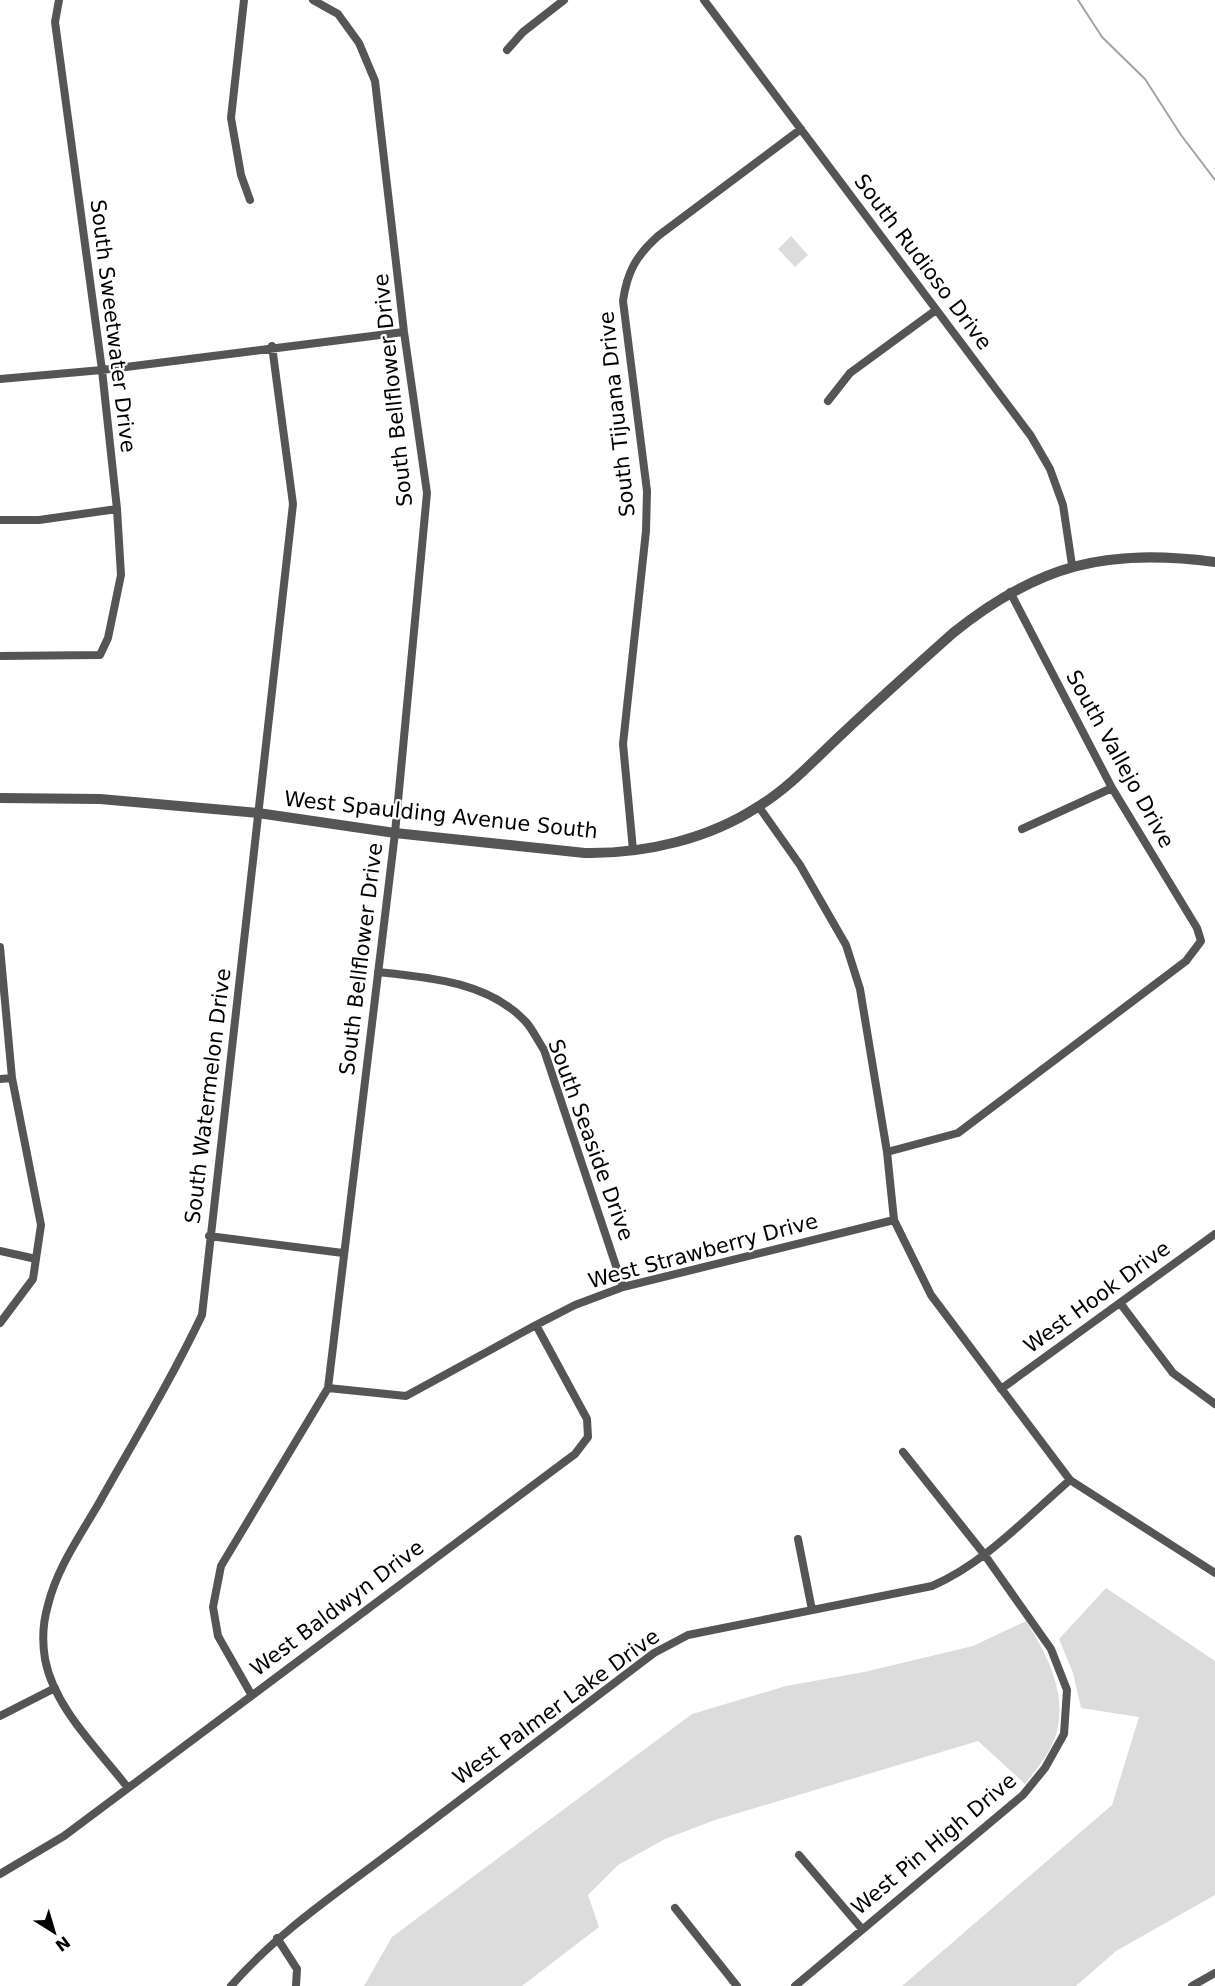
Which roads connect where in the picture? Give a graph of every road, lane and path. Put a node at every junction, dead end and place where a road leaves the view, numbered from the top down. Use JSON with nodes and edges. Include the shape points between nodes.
{"nodes":[{"id":1,"x":59,"y":0,"type":"edge"},
{"id":2,"x":243,"y":0,"type":"edge"},
{"id":3,"x":313,"y":0,"type":"edge"},
{"id":4,"x":564,"y":0,"type":"edge"},
{"id":5,"x":704,"y":0,"type":"edge"},
{"id":6,"x":507,"y":50,"type":"dead end"},
{"id":7,"x":801,"y":129,"type":"junction"},
{"id":8,"x":250,"y":200,"type":"dead end"},
{"id":9,"x":936,"y":310,"type":"junction"},
{"id":10,"x":404,"y":332,"type":"junction"},
{"id":11,"x":272,"y":346,"type":"junction"},
{"id":12,"x":102,"y":370,"type":"junction"},
{"id":13,"x":0,"y":379,"type":"edge"},
{"id":14,"x":828,"y":401,"type":"dead end"},
{"id":15,"x":117,"y":509,"type":"junction"},
{"id":16,"x":0,"y":520,"type":"edge"},
{"id":17,"x":1215,"y":562,"type":"edge"},
{"id":18,"x":1072,"y":565,"type":"junction"},
{"id":19,"x":1010,"y":592,"type":"junction"},
{"id":20,"x":0,"y":656,"type":"edge"},
{"id":21,"x":1112,"y":788,"type":"junction"},
{"id":22,"x":0,"y":798,"type":"edge"},
{"id":23,"x":759,"y":807,"type":"junction"},
{"id":24,"x":258,"y":813,"type":"junction"},
{"id":25,"x":1022,"y":829,"type":"dead end"},
{"id":26,"x":395,"y":833,"type":"junction"},
{"id":27,"x":633,"y":850,"type":"junction"},
{"id":28,"x":1,"y":947,"type":"edge"},
{"id":29,"x":378,"y":972,"type":"junction"},
{"id":30,"x":12,"y":1078,"type":"junction"},
{"id":31,"x":0,"y":1079,"type":"edge"},
{"id":32,"x":887,"y":1152,"type":"junction"},
{"id":33,"x":894,"y":1220,"type":"junction"},
{"id":34,"x":1215,"y":1234,"type":"edge"},
{"id":35,"x":209,"y":1236,"type":"junction"},
{"id":36,"x":0,"y":1251,"type":"edge"},
{"id":37,"x":343,"y":1253,"type":"junction"},
{"id":38,"x":36,"y":1259,"type":"junction"},
{"id":39,"x":623,"y":1287,"type":"junction"},
{"id":40,"x":1120,"y":1303,"type":"junction"},
{"id":41,"x":0,"y":1323,"type":"edge"},
{"id":42,"x":536,"y":1325,"type":"junction"},
{"id":43,"x":328,"y":1388,"type":"junction"},
{"id":44,"x":1001,"y":1389,"type":"junction"},
{"id":45,"x":1215,"y":1404,"type":"edge"},
{"id":46,"x":903,"y":1452,"type":"dead end"},
{"id":47,"x":1070,"y":1480,"type":"junction"},
{"id":48,"x":798,"y":1539,"type":"dead end"},
{"id":49,"x":984,"y":1554,"type":"junction"},
{"id":50,"x":1215,"y":1573,"type":"edge"},
{"id":51,"x":812,"y":1610,"type":"junction"},
{"id":52,"x":55,"y":1688,"type":"junction"},
{"id":53,"x":251,"y":1694,"type":"junction"},
{"id":54,"x":0,"y":1716,"type":"edge"},
{"id":55,"x":128,"y":1788,"type":"junction"},
{"id":56,"x":799,"y":1855,"type":"dead end"},
{"id":57,"x":0,"y":1874,"type":"edge"},
{"id":58,"x":675,"y":1908,"type":"dead end"},
{"id":59,"x":862,"y":1929,"type":"junction"},
{"id":60,"x":278,"y":1938,"type":"junction"},
{"id":61,"x":1215,"y":1973,"type":"edge"},
{"id":62,"x":231,"y":1986,"type":"edge"},
{"id":63,"x":296,"y":1986,"type":"edge"},
{"id":64,"x":737,"y":1986,"type":"edge"},
{"id":65,"x":795,"y":1986,"type":"edge"},
{"id":66,"x":1192,"y":1986,"type":"edge"}],
"edges":[{"from":1,"to":12,"type":"street","name":"South Sweetwater Drive","via":[[55,22]]},
{"from":2,"to":8,"type":"street","via":[[231,118],[241,175]]},
{"from":3,"to":10,"type":"street","name":"South Bellflower Drive","via":[[338,14],[359,42],[375,81]]},
{"from":4,"to":6,"type":"street"},
{"from":5,"to":7,"type":"street","name":"South Rudioso Drive"},
{"from":7,"to":9,"type":"street","name":"South Rudioso Drive"},
{"from":7,"to":27,"type":"street","name":"South Tijuana Drive","via":[[658,236],[639,254],[626,284],[623,301],[647,491],[623,744]]},
{"from":9,"to":14,"type":"street","via":[[850,373]]},
{"from":9,"to":18,"type":"street","name":"South Rudioso Drive","via":[[1031,436],[1050,469],[1063,505]]},
{"from":10,"to":11,"type":"street"},
{"from":10,"to":26,"type":"street","name":"South Bellflower Drive","via":[[427,493]]},
{"from":11,"to":12,"type":"street"},
{"from":11,"to":24,"type":"street","name":"South Watermelon Drive","via":[[293,504]]},
{"from":12,"to":13,"type":"street"},
{"from":12,"to":15,"type":"street","name":"South Sweetwater Drive"},
{"from":15,"to":16,"type":"street","via":[[39,520]]},
{"from":15,"to":20,"type":"street","name":"South Sweetwater Drive","via":[[121,574],[108,638],[100,655]]},
{"from":17,"to":18,"type":"street","name":"West Spaulding Avenue South","via":[[1122,557]]},
{"from":18,"to":19,"type":"street","name":"West Spaulding Avenue South"},
{"from":19,"to":21,"type":"street","name":"South Vallejo Drive"},
{"from":19,"to":23,"type":"street","name":"West Spaulding Avenue South","via":[[953,633]]},
{"from":21,"to":25,"type":"street"},
{"from":21,"to":32,"type":"street","name":"South Vallejo Drive","via":[[1197,928],[1201,941],[1186,961],[958,1133]]},
{"from":22,"to":24,"type":"street","name":"West Spaulding Avenue South","via":[[100,799]]},
{"from":23,"to":27,"type":"street","name":"West Spaulding Avenue South","via":[[692,837]]},
{"from":23,"to":32,"type":"street","via":[[805,874],[846,945],[860,989]]},
{"from":24,"to":26,"type":"street","name":"West Spaulding Avenue South"},
{"from":24,"to":35,"type":"street","name":"South Watermelon Drive"},
{"from":26,"to":27,"type":"street","name":"West Spaulding Avenue South","via":[[585,853]]},
{"from":26,"to":29,"type":"street","name":"South Bellflower Drive"},
{"from":28,"to":30,"type":"street"},
{"from":29,"to":37,"type":"street","name":"South Bellflower Drive"},
{"from":29,"to":39,"type":"street","name":"South Seaside Drive","via":[[442,978],[494,998],[525,1022],[544,1050]]},
{"from":30,"to":31,"type":"street"},
{"from":30,"to":38,"type":"street","via":[[41,1225]]},
{"from":32,"to":33,"type":"street"},
{"from":33,"to":39,"type":"street","name":"West Strawberry Drive"},
{"from":33,"to":44,"type":"street","via":[[931,1295]]},
{"from":34,"to":40,"type":"street","name":"West Hook Drive"},
{"from":35,"to":37,"type":"street"},
{"from":35,"to":52,"type":"street","name":"South Watermelon Drive","via":[[202,1315],[54,1586],[43,1642]]},
{"from":36,"to":38,"type":"street"},
{"from":37,"to":43,"type":"street","name":"South Bellflower Drive"},
{"from":38,"to":41,"type":"street","via":[[33,1279]]},
{"from":39,"to":42,"type":"street","name":"West Strawberry Drive"},
{"from":40,"to":44,"type":"street","name":"West Hook Drive"},
{"from":40,"to":45,"type":"street","via":[[1173,1373]]},
{"from":42,"to":43,"type":"street","name":"West Strawberry Drive","via":[[406,1396]]},
{"from":42,"to":53,"type":"street","name":"West Baldwyn Drive","via":[[587,1419],[588,1437],[575,1454]]},
{"from":43,"to":53,"type":"street","name":"South Bellflower Drive","via":[[221,1566],[213,1607],[218,1636]]},
{"from":44,"to":47,"type":"street"},
{"from":46,"to":49,"type":"street","name":"West Pin High Drive"},
{"from":47,"to":49,"type":"street","name":"West Palmer Lake Drive"},
{"from":47,"to":50,"type":"street"},
{"from":48,"to":51,"type":"street"},
{"from":49,"to":51,"type":"street","name":"West Palmer Lake Drive","via":[[953,1577],[932,1586]]},
{"from":49,"to":59,"type":"street","name":"West Pin High Drive","via":[[1051,1649],[1067,1690],[1064,1734],[1045,1768],[1023,1795]]},
{"from":51,"to":60,"type":"street","name":"West Palmer Lake Drive","via":[[688,1635],[654,1653]]},
{"from":52,"to":54,"type":"street"},
{"from":52,"to":55,"type":"street","name":"South Watermelon Drive"},
{"from":53,"to":55,"type":"street","name":"West Baldwyn Drive"},
{"from":55,"to":57,"type":"street","name":"West Baldwyn Drive","via":[[56,1842]]},
{"from":56,"to":59,"type":"street"},
{"from":58,"to":64,"type":"street"},
{"from":59,"to":65,"type":"street","name":"West Pin High Drive"},
{"from":60,"to":62,"type":"street","name":"West Palmer Lake Drive"},
{"from":60,"to":63,"type":"street","via":[[297,1969]]},
{"from":61,"to":66,"type":"street"}]}
